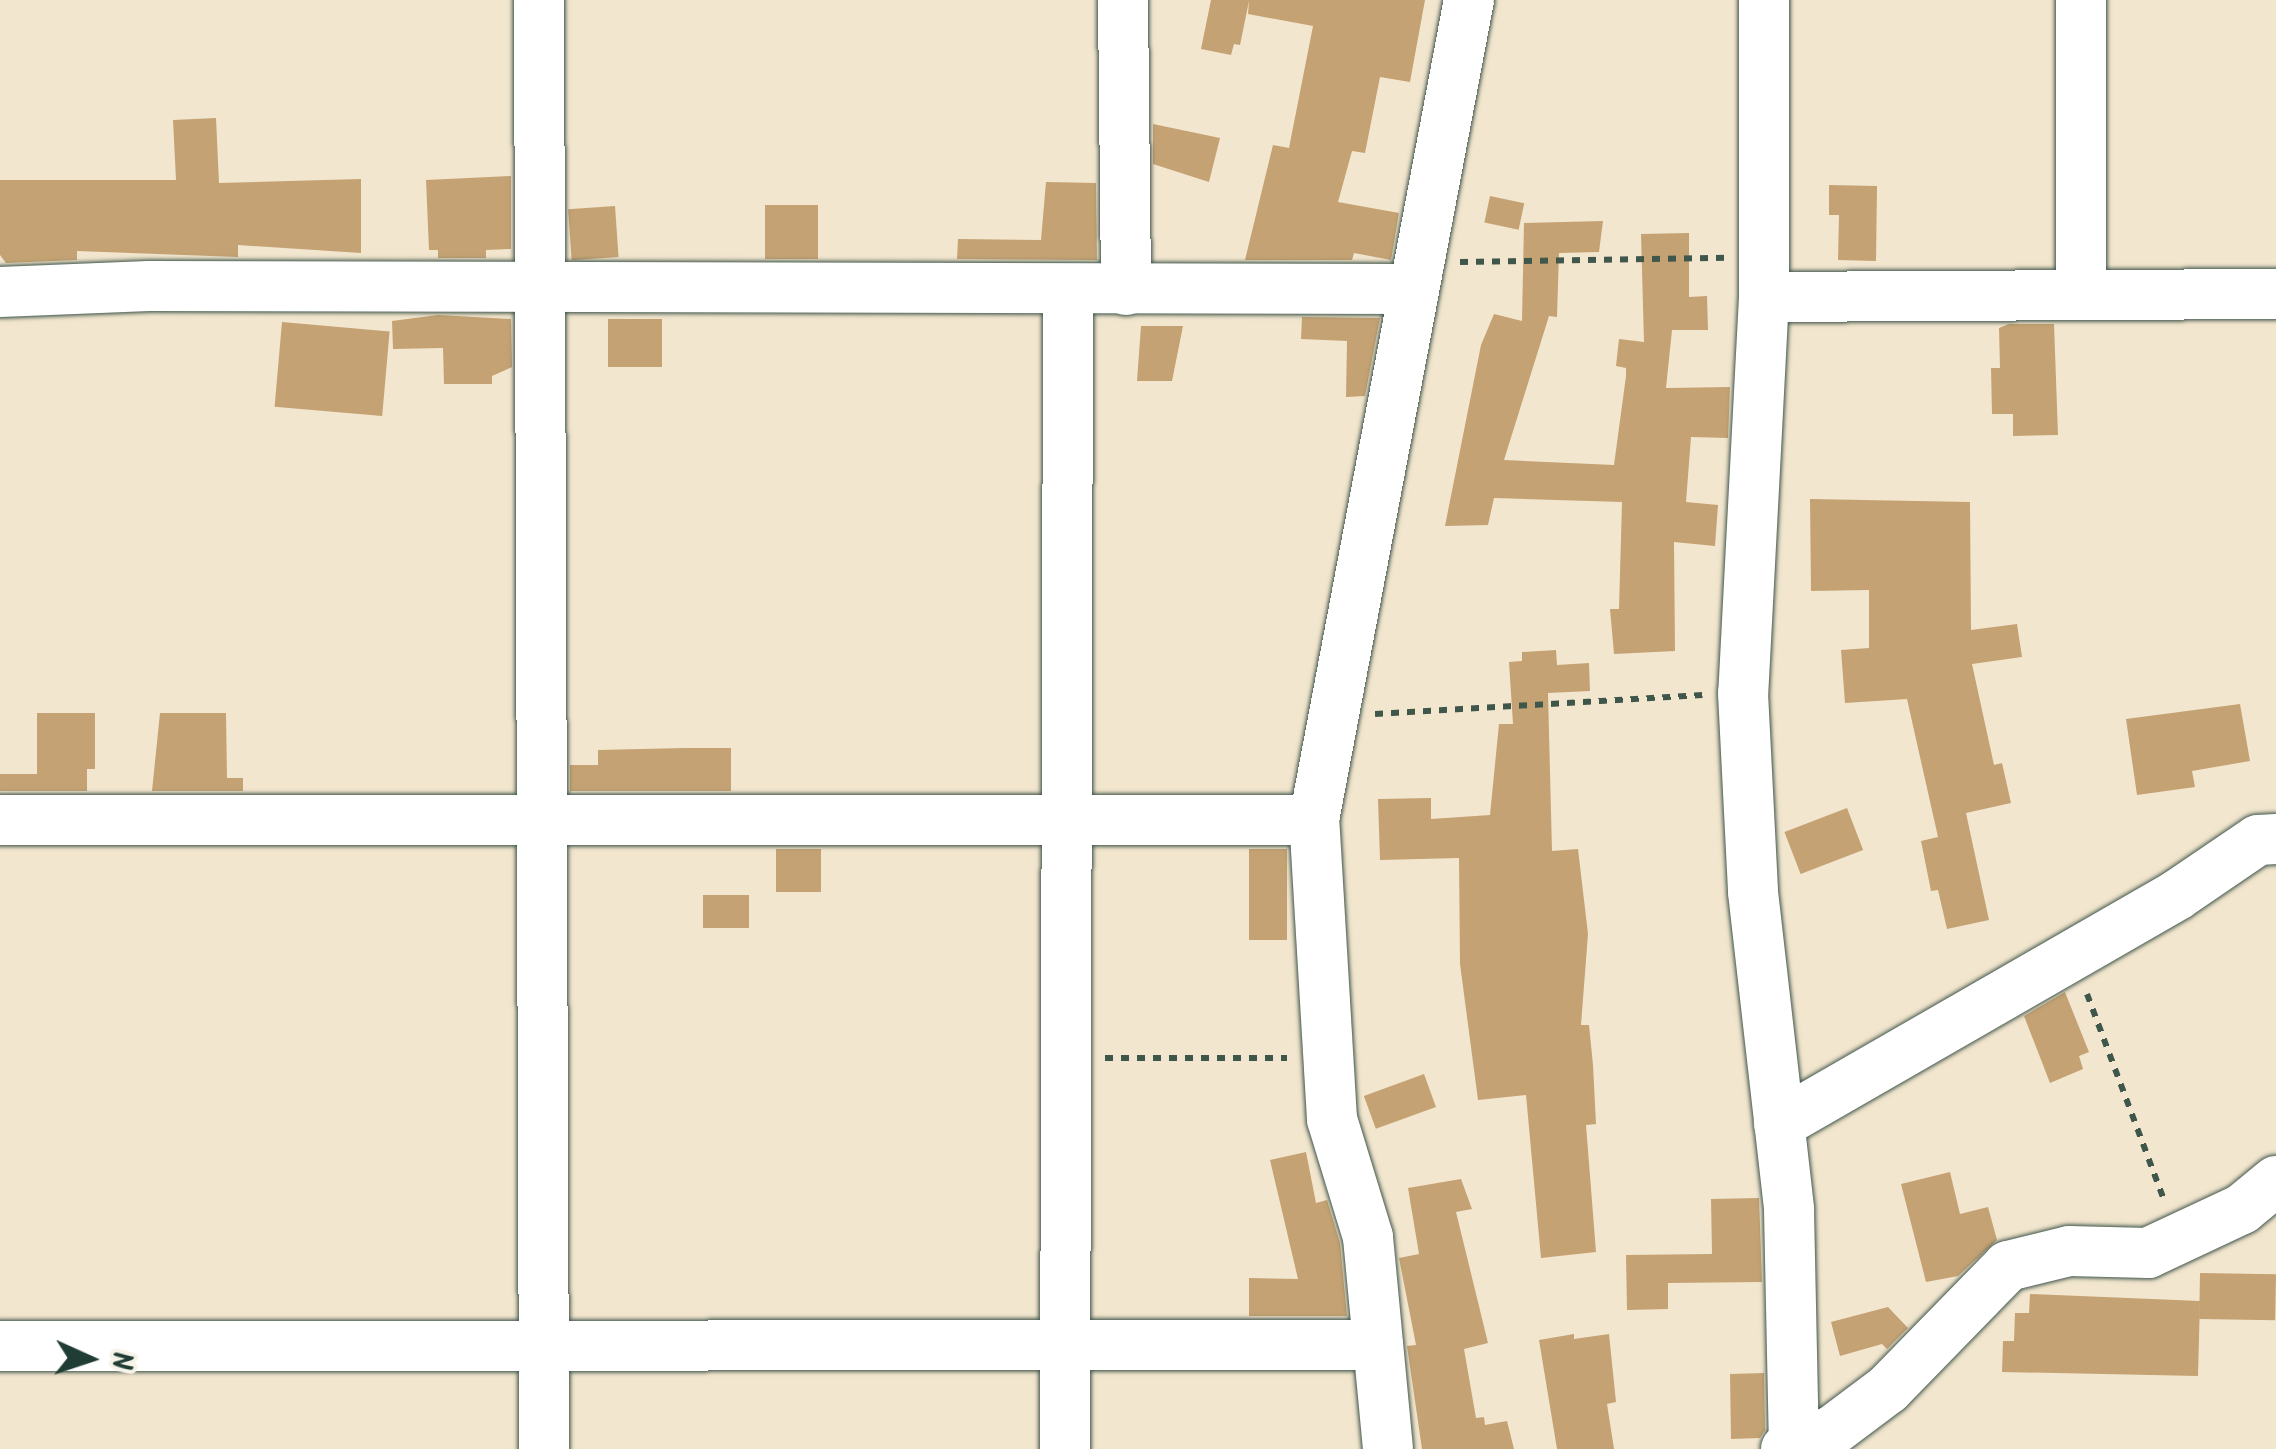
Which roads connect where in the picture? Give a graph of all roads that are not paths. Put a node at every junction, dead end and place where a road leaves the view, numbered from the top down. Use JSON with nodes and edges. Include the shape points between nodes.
{"nodes":[{"id":1,"x":539,"y":0,"type":"edge"},
{"id":2,"x":1123,"y":0,"type":"edge"},
{"id":3,"x":1469,"y":0,"type":"edge"},
{"id":4,"x":1764,"y":0,"type":"edge"},
{"id":5,"x":2081,"y":0,"type":"edge"},
{"id":6,"x":1416,"y":274,"type":"junction"},
{"id":7,"x":1764,"y":279,"type":"junction"},
{"id":8,"x":541,"y":288,"type":"junction"},
{"id":9,"x":1068,"y":290,"type":"junction"},
{"id":10,"x":1126,"y":290,"type":"junction"},
{"id":11,"x":0,"y":292,"type":"edge"},
{"id":12,"x":2081,"y":294,"type":"junction"},
{"id":13,"x":2276,"y":294,"type":"edge"},
{"id":14,"x":542,"y":819,"type":"junction"},
{"id":15,"x":0,"y":820,"type":"edge"},
{"id":16,"x":1063,"y":820,"type":"junction"},
{"id":17,"x":1314,"y":820,"type":"junction"},
{"id":18,"x":2276,"y":838,"type":"edge"},
{"id":19,"x":1779,"y":1124,"type":"junction"},
{"id":20,"x":2276,"y":1181,"type":"edge"},
{"id":21,"x":1066,"y":1341,"type":"junction"},
{"id":22,"x":544,"y":1344,"type":"junction"},
{"id":23,"x":1378,"y":1345,"type":"junction"},
{"id":24,"x":0,"y":1346,"type":"edge"},
{"id":25,"x":1791,"y":1448,"type":"edge"},
{"id":26,"x":544,"y":1449,"type":"edge"},
{"id":27,"x":1065,"y":1449,"type":"edge"},
{"id":28,"x":1388,"y":1449,"type":"edge"}],
"edges":[{"from":1,"to":8,"type":"street"},
{"from":2,"to":10,"type":"street"},
{"from":3,"to":6,"type":"street"},
{"from":4,"to":7,"type":"street"},
{"from":5,"to":12,"type":"street"},
{"from":6,"to":10,"type":"street"},
{"from":6,"to":17,"type":"street"},
{"from":7,"to":12,"type":"street"},
{"from":7,"to":19,"type":"street","via":[[1743,692],[1754,892]]},
{"from":8,"to":9,"type":"street"},
{"from":8,"to":11,"type":"street"},
{"from":8,"to":14,"type":"street"},
{"from":9,"to":10,"type":"street"},
{"from":9,"to":16,"type":"street"},
{"from":12,"to":13,"type":"street"},
{"from":14,"to":15,"type":"street"},
{"from":14,"to":16,"type":"street"},
{"from":14,"to":22,"type":"street"},
{"from":16,"to":17,"type":"street"},
{"from":16,"to":21,"type":"street"},
{"from":17,"to":23,"type":"street","via":[[1332,1118],[1368,1237]]},
{"from":18,"to":19,"type":"street","via":[[2258,840],[2177,895]]},
{"from":19,"to":25,"type":"street","via":[[1789,1210]]},
{"from":20,"to":25,"type":"street","via":[[2242,1209],[2148,1253],[2036,1254],[2008,1266],[1888,1389],[1832,1432]]},
{"from":21,"to":22,"type":"street"},
{"from":21,"to":23,"type":"street"},
{"from":21,"to":27,"type":"street"},
{"from":22,"to":24,"type":"street"},
{"from":22,"to":26,"type":"street"},
{"from":23,"to":28,"type":"street"}]}
